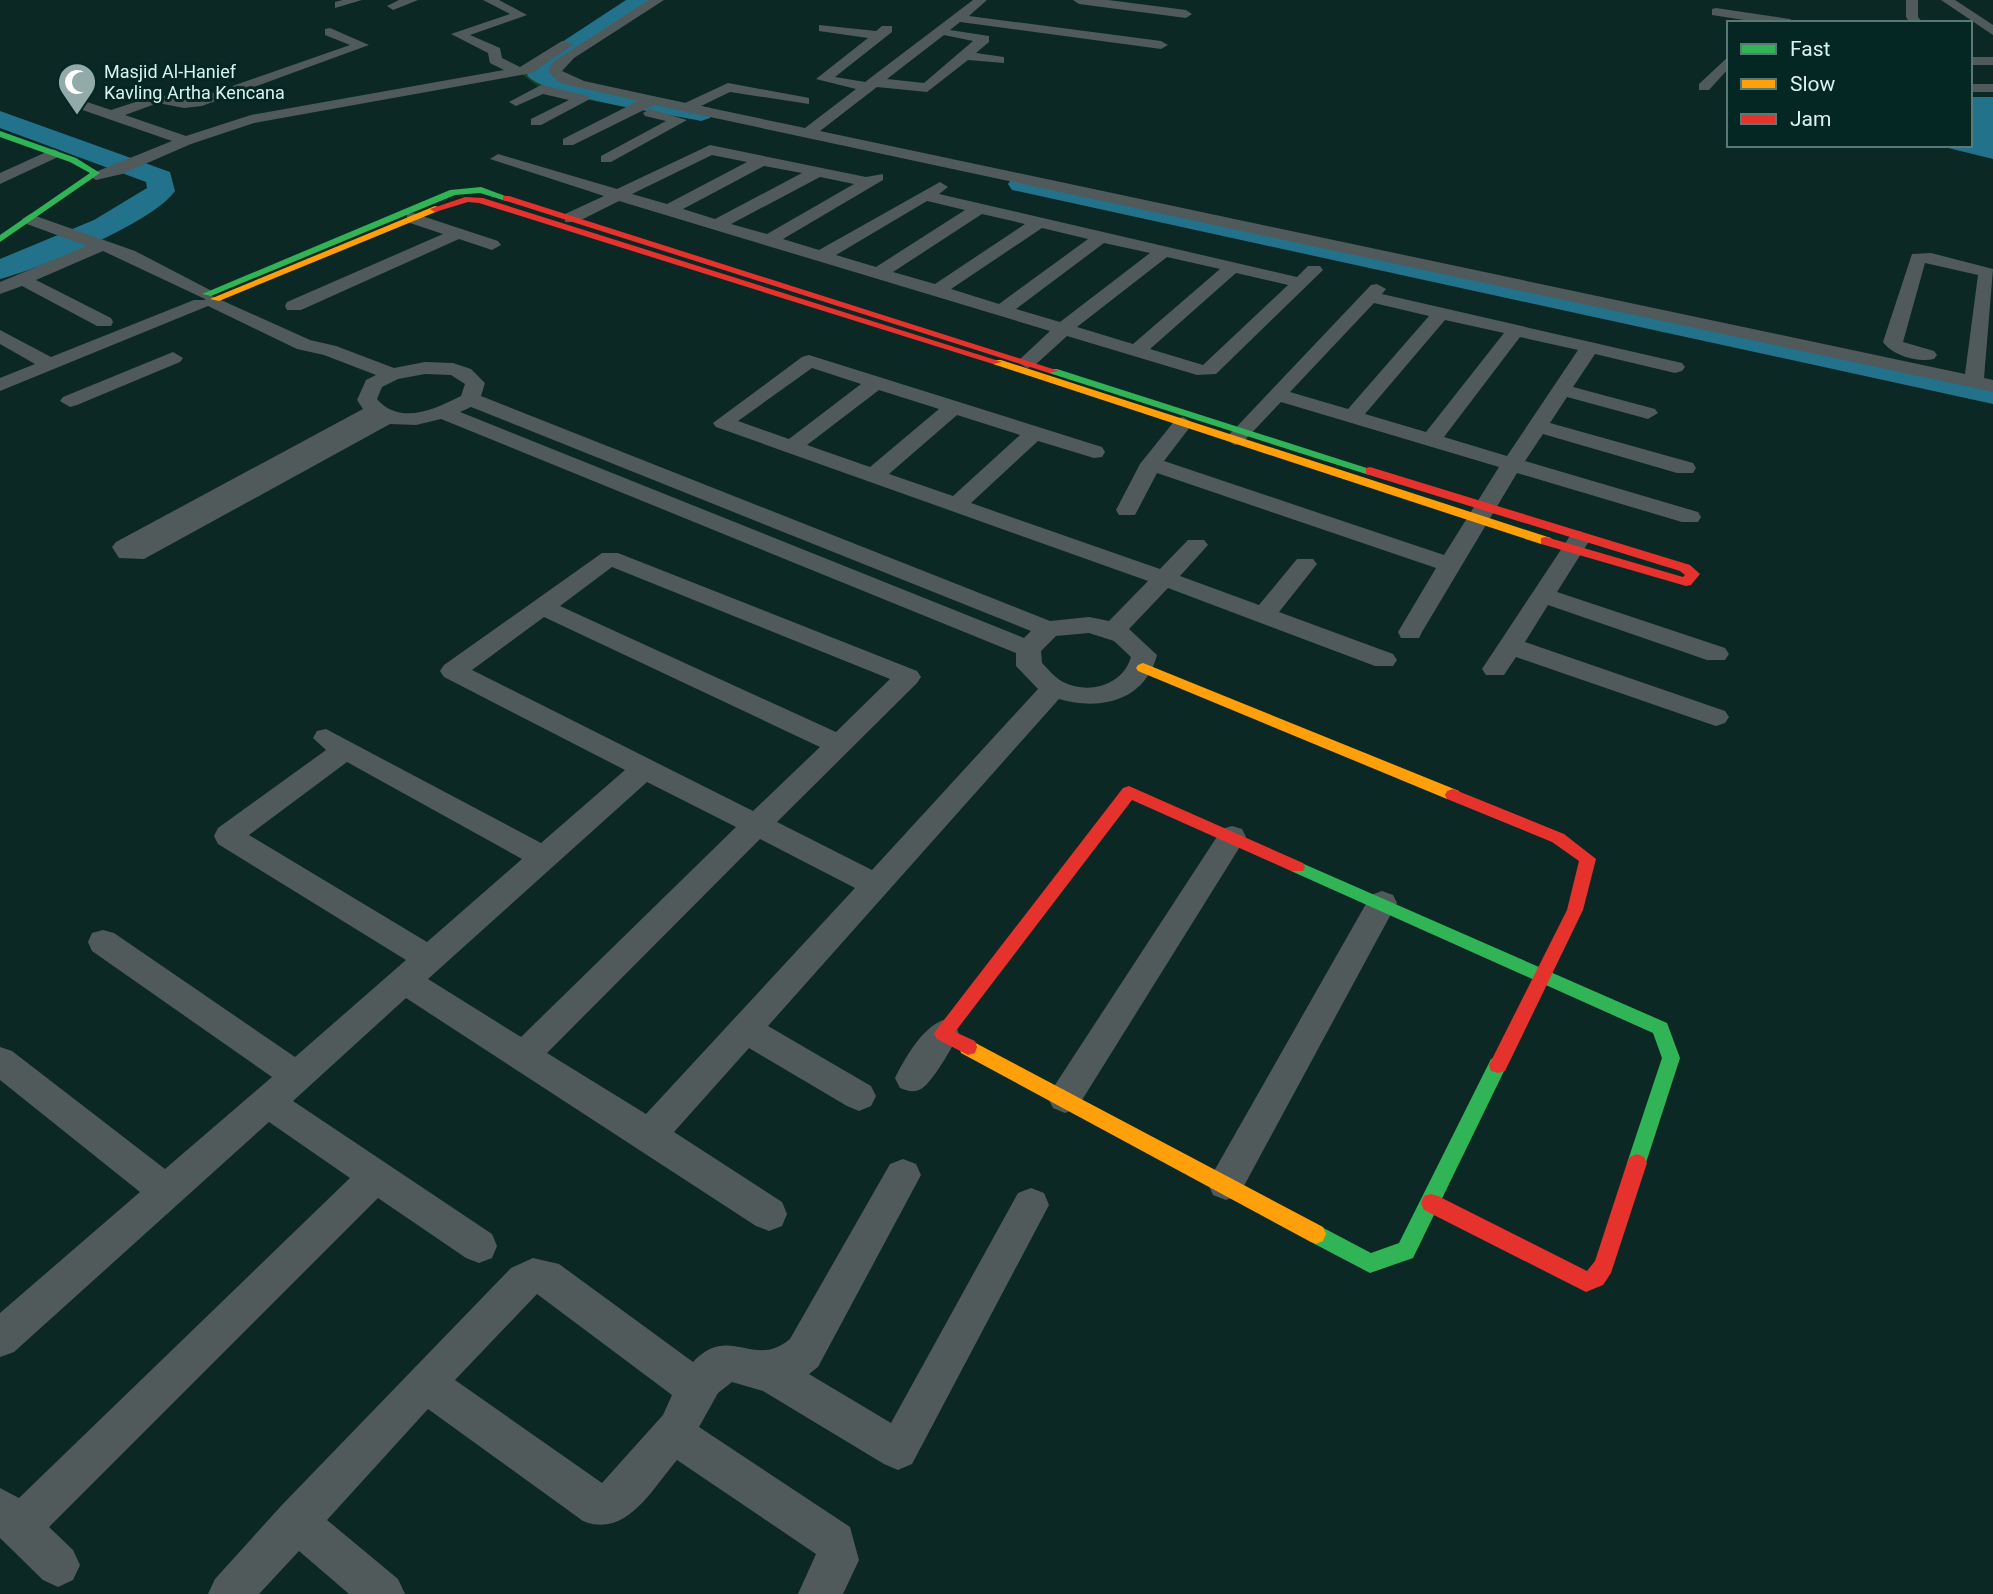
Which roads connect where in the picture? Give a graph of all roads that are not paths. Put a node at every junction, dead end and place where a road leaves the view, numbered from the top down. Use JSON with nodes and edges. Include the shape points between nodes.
{"nodes":[{"id":1,"x":356,"y":0,"type":"edge"},
{"id":2,"x":412,"y":0,"type":"edge"},
{"id":3,"x":489,"y":0,"type":"edge"},
{"id":4,"x":520,"y":0,"type":"edge"},
{"id":5,"x":634,"y":0,"type":"edge"},
{"id":6,"x":658,"y":0,"type":"edge"},
{"id":7,"x":1079,"y":0,"type":"edge"},
{"id":8,"x":1912,"y":0,"type":"edge"},
{"id":9,"x":1947,"y":0,"type":"edge"},
{"id":10,"x":982,"y":3,"type":"edge"},
{"id":11,"x":339,"y":5,"type":"dead end"},
{"id":12,"x":503,"y":5,"type":"junction"},
{"id":13,"x":393,"y":6,"type":"dead end"},
{"id":14,"x":1716,"y":12,"type":"dead end"},
{"id":15,"x":1186,"y":14,"type":"dead end"},
{"id":16,"x":958,"y":18,"type":"junction"},
{"id":17,"x":1739,"y":19,"type":"edge"},
{"id":18,"x":1770,"y":21,"type":"edge"},
{"id":19,"x":1915,"y":21,"type":"edge"},
{"id":20,"x":824,"y":28,"type":"dead end"},
{"id":21,"x":1993,"y":31,"type":"edge"},
{"id":22,"x":330,"y":32,"type":"dead end"},
{"id":23,"x":940,"y":33,"type":"junction"},
{"id":24,"x":1161,"y":45,"type":"dead end"},
{"id":25,"x":836,"y":48,"type":"dead end"},
{"id":26,"x":858,"y":51,"type":"junction"},
{"id":27,"x":965,"y":55,"type":"junction"},
{"id":28,"x":999,"y":60,"type":"dead end"},
{"id":29,"x":1972,"y":61,"type":"edge"},
{"id":30,"x":1992,"y":61,"type":"edge"},
{"id":31,"x":1727,"y":62,"type":"edge"},
{"id":32,"x":519,"y":72,"type":"junction"},
{"id":33,"x":945,"y":72,"type":"junction"},
{"id":34,"x":967,"y":75,"type":"dead end"},
{"id":35,"x":872,"y":85,"type":"junction"},
{"id":36,"x":1727,"y":88,"type":"edge"},
{"id":37,"x":1972,"y":88,"type":"edge"},
{"id":38,"x":1993,"y":88,"type":"edge"},
{"id":39,"x":583,"y":99,"type":"junction"},
{"id":40,"x":652,"y":101,"type":"junction"},
{"id":41,"x":516,"y":102,"type":"dead end"},
{"id":42,"x":804,"y":102,"type":"dead end"},
{"id":43,"x":76,"y":103,"type":"dead end"},
{"id":44,"x":688,"y":107,"type":"junction"},
{"id":45,"x":635,"y":109,"type":"junction"},
{"id":46,"x":111,"y":115,"type":"junction"},
{"id":47,"x":536,"y":122,"type":"dead end"},
{"id":48,"x":808,"y":133,"type":"junction"},
{"id":49,"x":0,"y":135,"type":"edge"},
{"id":50,"x":186,"y":141,"type":"junction"},
{"id":51,"x":568,"y":142,"type":"dead end"},
{"id":52,"x":53,"y":154,"type":"junction"},
{"id":53,"x":498,"y":159,"type":"dead end"},
{"id":54,"x":606,"y":159,"type":"dead end"},
{"id":55,"x":763,"y":160,"type":"junction"},
{"id":56,"x":817,"y":172,"type":"junction"},
{"id":57,"x":96,"y":175,"type":"junction"},
{"id":58,"x":943,"y":185,"type":"dead end"},
{"id":59,"x":1,"y":186,"type":"edge"},
{"id":60,"x":617,"y":195,"type":"junction"},
{"id":61,"x":924,"y":196,"type":"junction"},
{"id":62,"x":980,"y":208,"type":"junction"},
{"id":63,"x":668,"y":210,"type":"junction"},
{"id":64,"x":407,"y":216,"type":"junction"},
{"id":65,"x":564,"y":221,"type":"junction"},
{"id":66,"x":25,"y":222,"type":"junction"},
{"id":67,"x":1040,"y":222,"type":"junction"},
{"id":68,"x":716,"y":225,"type":"junction"},
{"id":69,"x":459,"y":233,"type":"junction"},
{"id":70,"x":1101,"y":237,"type":"junction"},
{"id":71,"x":0,"y":239,"type":"edge"},
{"id":72,"x":768,"y":241,"type":"junction"},
{"id":73,"x":492,"y":245,"type":"dead end"},
{"id":74,"x":92,"y":246,"type":"junction"},
{"id":75,"x":1164,"y":251,"type":"junction"},
{"id":76,"x":821,"y":256,"type":"junction"},
{"id":77,"x":1233,"y":267,"type":"junction"},
{"id":78,"x":879,"y":273,"type":"junction"},
{"id":79,"x":1990,"y":274,"type":"edge"},
{"id":80,"x":23,"y":280,"type":"junction"},
{"id":81,"x":0,"y":289,"type":"edge"},
{"id":82,"x":937,"y":291,"type":"junction"},
{"id":83,"x":205,"y":299,"type":"junction"},
{"id":84,"x":294,"y":306,"type":"dead end"},
{"id":85,"x":1002,"y":310,"type":"junction"},
{"id":86,"x":1441,"y":313,"type":"junction"},
{"id":87,"x":104,"y":322,"type":"dead end"},
{"id":88,"x":1063,"y":329,"type":"junction"},
{"id":89,"x":1516,"y":330,"type":"junction"},
{"id":90,"x":128,"y":334,"type":"junction"},
{"id":91,"x":0,"y":337,"type":"edge"},
{"id":92,"x":304,"y":345,"type":"junction"},
{"id":93,"x":1590,"y":347,"type":"junction"},
{"id":94,"x":1136,"y":351,"type":"junction"},
{"id":95,"x":173,"y":358,"type":"junction"},
{"id":96,"x":51,"y":365,"type":"junction"},
{"id":97,"x":1023,"y":366,"type":"junction"},
{"id":98,"x":192,"y":367,"type":"dead end"},
{"id":99,"x":1675,"y":367,"type":"dead end"},
{"id":100,"x":392,"y":374,"type":"junction"},
{"id":101,"x":1984,"y":376,"type":"edge"},
{"id":102,"x":876,"y":382,"type":"junction"},
{"id":103,"x":373,"y":384,"type":"junction"},
{"id":104,"x":0,"y":385,"type":"edge"},
{"id":105,"x":1562,"y":390,"type":"junction"},
{"id":106,"x":1278,"y":395,"type":"junction"},
{"id":107,"x":470,"y":399,"type":"junction"},
{"id":108,"x":70,"y":401,"type":"dead end"},
{"id":109,"x":954,"y":407,"type":"junction"},
{"id":110,"x":445,"y":413,"type":"junction"},
{"id":111,"x":1648,"y":413,"type":"dead end"},
{"id":112,"x":380,"y":414,"type":"junction"},
{"id":113,"x":1352,"y":417,"type":"junction"},
{"id":114,"x":1183,"y":423,"type":"junction"},
{"id":115,"x":1538,"y":426,"type":"junction"},
{"id":116,"x":1034,"y":433,"type":"junction"},
{"id":117,"x":1240,"y":435,"type":"junction"},
{"id":118,"x":1431,"y":440,"type":"junction"},
{"id":119,"x":792,"y":447,"type":"junction"},
{"id":120,"x":1094,"y":452,"type":"dead end"},
{"id":121,"x":1151,"y":464,"type":"junction"},
{"id":122,"x":1512,"y":465,"type":"junction"},
{"id":123,"x":1685,"y":468,"type":"dead end"},
{"id":124,"x":873,"y":475,"type":"junction"},
{"id":125,"x":956,"y":505,"type":"junction"},
{"id":126,"x":1127,"y":510,"type":"dead end"},
{"id":127,"x":1481,"y":512,"type":"junction"},
{"id":128,"x":1690,"y":517,"type":"dead end"},
{"id":129,"x":1576,"y":544,"type":"junction"},
{"id":130,"x":1195,"y":545,"type":"dead end"},
{"id":131,"x":1305,"y":564,"type":"dead end"},
{"id":132,"x":1450,"y":565,"type":"junction"},
{"id":133,"x":1164,"y":578,"type":"junction"},
{"id":134,"x":1542,"y":596,"type":"junction"},
{"id":135,"x":542,"y":607,"type":"junction"},
{"id":136,"x":1264,"y":615,"type":"junction"},
{"id":137,"x":1048,"y":629,"type":"junction"},
{"id":138,"x":1114,"y":630,"type":"junction"},
{"id":139,"x":1410,"y":632,"type":"dead end"},
{"id":140,"x":1510,"y":646,"type":"junction"},
{"id":141,"x":1028,"y":649,"type":"junction"},
{"id":142,"x":1716,"y":654,"type":"dead end"},
{"id":143,"x":1384,"y":660,"type":"dead end"},
{"id":144,"x":1143,"y":668,"type":"junction"},
{"id":145,"x":1495,"y":669,"type":"dead end"},
{"id":146,"x":1054,"y":688,"type":"junction"},
{"id":147,"x":1716,"y":717,"type":"dead end"},
{"id":148,"x":840,"y":745,"type":"junction"},
{"id":149,"x":644,"y":769,"type":"junction"},
{"id":150,"x":755,"y":824,"type":"junction"},
{"id":151,"x":1232,"y":837,"type":"junction"},
{"id":152,"x":544,"y":858,"type":"junction"},
{"id":153,"x":876,"y":884,"type":"junction"},
{"id":154,"x":1382,"y":903,"type":"junction"},
{"id":155,"x":103,"y":942,"type":"dead end"},
{"id":156,"x":417,"y":970,"type":"junction"},
{"id":157,"x":1542,"y":973,"type":"junction"},
{"id":158,"x":745,"y":1030,"type":"junction"},
{"id":159,"x":943,"y":1034,"type":"junction"},
{"id":160,"x":523,"y":1056,"type":"junction"},
{"id":161,"x":0,"y":1061,"type":"edge"},
{"id":162,"x":297,"y":1076,"type":"junction"},
{"id":163,"x":912,"y":1078,"type":"dead end"},
{"id":164,"x":859,"y":1096,"type":"dead end"},
{"id":165,"x":1065,"y":1098,"type":"junction"},
{"id":166,"x":267,"y":1102,"type":"junction"},
{"id":167,"x":649,"y":1135,"type":"junction"},
{"id":168,"x":903,"y":1175,"type":"dead end"},
{"id":169,"x":376,"y":1176,"type":"junction"},
{"id":170,"x":1226,"y":1184,"type":"junction"},
{"id":171,"x":166,"y":1191,"type":"junction"},
{"id":172,"x":1431,"y":1203,"type":"junction"},
{"id":173,"x":1031,"y":1205,"type":"dead end"},
{"id":174,"x":769,"y":1213,"type":"dead end"},
{"id":175,"x":480,"y":1246,"type":"dead end"},
{"id":176,"x":5,"y":1325,"type":"edge"},
{"id":177,"x":769,"y":1372,"type":"junction"},
{"id":178,"x":425,"y":1383,"type":"junction"},
{"id":179,"x":696,"y":1388,"type":"junction"},
{"id":180,"x":677,"y":1429,"type":"junction"},
{"id":181,"x":9,"y":1518,"type":"edge"},
{"id":182,"x":296,"y":1521,"type":"junction"},
{"id":183,"x":58,"y":1565,"type":"dead end"},
{"id":184,"x":230,"y":1594,"type":"edge"},
{"id":185,"x":383,"y":1594,"type":"edge"},
{"id":186,"x":820,"y":1594,"type":"edge"}],
"edges":[{"from":1,"to":11,"type":"street"},
{"from":2,"to":13,"type":"street"},
{"from":3,"to":12,"type":"street"},
{"from":4,"to":12,"type":"street"},
{"from":5,"to":32,"type":"street"},
{"from":6,"to":40,"type":"street","via":[[569,55],[555,72],[581,85]]},
{"from":7,"to":15,"type":"street"},
{"from":8,"to":19,"type":"street"},
{"from":9,"to":21,"type":"street"},
{"from":10,"to":16,"type":"street"},
{"from":12,"to":32,"type":"street","via":[[521,15],[458,33],[495,51],[495,60]]},
{"from":14,"to":17,"type":"street"},
{"from":16,"to":23,"type":"street"},
{"from":16,"to":24,"type":"street"},
{"from":17,"to":18,"type":"street"},
{"from":20,"to":26,"type":"street","via":[[883,32]]},
{"from":22,"to":46,"type":"street","via":[[362,45],[197,103],[157,99]]},
{"from":23,"to":27,"type":"street","via":[[990,40]]},
{"from":23,"to":35,"type":"street"},
{"from":25,"to":26,"type":"street"},
{"from":26,"to":35,"type":"street","via":[[823,79]]},
{"from":27,"to":28,"type":"street"},
{"from":27,"to":33,"type":"street"},
{"from":29,"to":30,"type":"street"},
{"from":31,"to":36,"type":"street","via":[[1705,85]]},
{"from":32,"to":50,"type":"street","via":[[251,119]]},
{"from":33,"to":34,"type":"street"},
{"from":33,"to":35,"type":"street","via":[[923,89]]},
{"from":35,"to":48,"type":"street"},
{"from":37,"to":38,"type":"street"},
{"from":39,"to":41,"type":"street","via":[[541,89]]},
{"from":39,"to":45,"type":"street"},
{"from":39,"to":47,"type":"street"},
{"from":40,"to":44,"type":"street"},
{"from":40,"to":45,"type":"street"},
{"from":42,"to":44,"type":"street","via":[[728,87]]},
{"from":43,"to":46,"type":"street"},
{"from":44,"to":48,"type":"street"},
{"from":45,"to":51,"type":"street"},
{"from":45,"to":54,"type":"street","via":[[680,120]]},
{"from":46,"to":50,"type":"street"},
{"from":48,"to":101,"type":"street"},
{"from":49,"to":52,"type":"street"},
{"from":50,"to":57,"type":"street","via":[[141,162]]},
{"from":52,"to":57,"type":"street","via":[[94,170]]},
{"from":52,"to":59,"type":"street"},
{"from":53,"to":60,"type":"street"},
{"from":55,"to":56,"type":"street"},
{"from":55,"to":60,"type":"street","via":[[707,151]]},
{"from":55,"to":63,"type":"street"},
{"from":56,"to":68,"type":"street"},
{"from":56,"to":72,"type":"street","via":[[875,179]]},
{"from":57,"to":66,"type":"street"},
{"from":58,"to":61,"type":"street"},
{"from":60,"to":63,"type":"street"},
{"from":60,"to":65,"type":"street"},
{"from":61,"to":62,"type":"street"},
{"from":61,"to":76,"type":"street"},
{"from":62,"to":67,"type":"street"},
{"from":62,"to":78,"type":"street"},
{"from":63,"to":68,"type":"street"},
{"from":64,"to":65,"type":"street","via":[[458,196]]},
{"from":64,"to":69,"type":"street"},
{"from":64,"to":83,"type":"street"},
{"from":65,"to":97,"type":"street"},
{"from":66,"to":71,"type":"street"},
{"from":66,"to":74,"type":"street"},
{"from":67,"to":70,"type":"street"},
{"from":67,"to":82,"type":"street"},
{"from":68,"to":72,"type":"street"},
{"from":69,"to":73,"type":"street"},
{"from":69,"to":84,"type":"street"},
{"from":70,"to":75,"type":"street"},
{"from":70,"to":85,"type":"street"},
{"from":72,"to":76,"type":"street"},
{"from":74,"to":80,"type":"street"},
{"from":74,"to":83,"type":"street"},
{"from":75,"to":77,"type":"street"},
{"from":75,"to":88,"type":"street"},
{"from":76,"to":78,"type":"street"},
{"from":77,"to":94,"type":"street"},
{"from":77,"to":94,"type":"street","via":[[1308,277],[1207,370]]},
{"from":78,"to":82,"type":"street"},
{"from":79,"to":101,"type":"street"},
{"from":79,"to":101,"type":"street","via":[[1918,258],[1893,342],[1904,350]]},
{"from":80,"to":81,"type":"street"},
{"from":80,"to":87,"type":"street"},
{"from":82,"to":85,"type":"street"},
{"from":83,"to":90,"type":"street"},
{"from":83,"to":92,"type":"street"},
{"from":85,"to":88,"type":"street"},
{"from":86,"to":89,"type":"street"},
{"from":86,"to":106,"type":"street","via":[[1374,293]]},
{"from":86,"to":113,"type":"street"},
{"from":88,"to":94,"type":"street"},
{"from":88,"to":97,"type":"street"},
{"from":89,"to":93,"type":"street"},
{"from":89,"to":118,"type":"street"},
{"from":90,"to":95,"type":"street"},
{"from":90,"to":96,"type":"street"},
{"from":91,"to":96,"type":"street"},
{"from":92,"to":100,"type":"street"},
{"from":92,"to":103,"type":"street","via":[[311,358]]},
{"from":93,"to":99,"type":"street"},
{"from":93,"to":105,"type":"street"},
{"from":95,"to":98,"type":"street"},
{"from":95,"to":108,"type":"street"},
{"from":96,"to":104,"type":"street"},
{"from":97,"to":114,"type":"street"},
{"from":97,"to":117,"type":"street"},
{"from":100,"to":103,"type":"street"},
{"from":100,"to":107,"type":"street","via":[[425,368],[467,372],[475,383]]},
{"from":102,"to":109,"type":"street"},
{"from":102,"to":119,"type":"street"},
{"from":102,"to":119,"type":"street","via":[[809,360],[723,423]]},
{"from":103,"to":112,"type":"street","via":[[368,400]]},
{"from":105,"to":111,"type":"street"},
{"from":105,"to":115,"type":"street"},
{"from":106,"to":113,"type":"street"},
{"from":106,"to":117,"type":"street"},
{"from":107,"to":110,"type":"street"},
{"from":107,"to":137,"type":"street"},
{"from":109,"to":116,"type":"street"},
{"from":109,"to":124,"type":"street"},
{"from":110,"to":112,"type":"street","via":[[410,419]]},
{"from":110,"to":141,"type":"street"},
{"from":112,"to":112,"type":"street","via":[[124,547],[127,553],[136,554],[155,544]]},
{"from":113,"to":118,"type":"street"},
{"from":114,"to":117,"type":"street"},
{"from":114,"to":121,"type":"street"},
{"from":115,"to":122,"type":"street"},
{"from":115,"to":123,"type":"street"},
{"from":116,"to":120,"type":"street"},
{"from":116,"to":125,"type":"street"},
{"from":117,"to":127,"type":"street"},
{"from":118,"to":122,"type":"street"},
{"from":119,"to":124,"type":"street"},
{"from":121,"to":126,"type":"street"},
{"from":121,"to":132,"type":"street"},
{"from":122,"to":127,"type":"street"},
{"from":122,"to":128,"type":"street"},
{"from":124,"to":125,"type":"street"},
{"from":125,"to":133,"type":"street"},
{"from":127,"to":129,"type":"street"},
{"from":127,"to":132,"type":"street"},
{"from":129,"to":129,"type":"street","via":[[1685,568],[1692,578],[1686,582]]},
{"from":129,"to":134,"type":"street"},
{"from":130,"to":133,"type":"street"},
{"from":131,"to":136,"type":"street"},
{"from":132,"to":139,"type":"street"},
{"from":133,"to":136,"type":"street"},
{"from":133,"to":138,"type":"street"},
{"from":134,"to":140,"type":"street"},
{"from":134,"to":142,"type":"street"},
{"from":135,"to":148,"type":"street"},
{"from":135,"to":148,"type":"street","via":[[610,558],[908,677]]},
{"from":135,"to":149,"type":"street","via":[[453,671]]},
{"from":136,"to":143,"type":"street"},
{"from":137,"to":138,"type":"street","via":[[1099,624]]},
{"from":137,"to":141,"type":"street"},
{"from":138,"to":144,"type":"street","via":[[1126,635],[1144,655]]},
{"from":140,"to":145,"type":"street"},
{"from":140,"to":147,"type":"street"},
{"from":141,"to":146,"type":"street","via":[[1029,666]]},
{"from":144,"to":146,"type":"street","via":[[1123,690],[1088,695]]},
{"from":144,"to":157,"type":"street","via":[[1574,847],[1588,859],[1587,883]]},
{"from":146,"to":153,"type":"street"},
{"from":148,"to":150,"type":"street"},
{"from":149,"to":150,"type":"street"},
{"from":149,"to":152,"type":"street"},
{"from":150,"to":153,"type":"street"},
{"from":150,"to":160,"type":"street"},
{"from":151,"to":154,"type":"street"},
{"from":151,"to":159,"type":"street","via":[[1129,792]]},
{"from":151,"to":165,"type":"street"},
{"from":152,"to":156,"type":"street"},
{"from":152,"to":156,"type":"street","via":[[336,744],[228,836]]},
{"from":153,"to":158,"type":"street"},
{"from":154,"to":157,"type":"street"},
{"from":154,"to":170,"type":"street"},
{"from":155,"to":162,"type":"street"},
{"from":156,"to":160,"type":"street"},
{"from":156,"to":162,"type":"street"},
{"from":157,"to":172,"type":"street"},
{"from":157,"to":172,"type":"street","via":[[1661,1028],[1671,1058],[1604,1266],[1596,1278],[1586,1282]]},
{"from":158,"to":164,"type":"street"},
{"from":158,"to":167,"type":"street"},
{"from":159,"to":163,"type":"street"},
{"from":159,"to":165,"type":"street"},
{"from":160,"to":167,"type":"street"},
{"from":161,"to":171,"type":"street"},
{"from":162,"to":166,"type":"street"},
{"from":165,"to":170,"type":"street"},
{"from":166,"to":169,"type":"street"},
{"from":166,"to":171,"type":"street"},
{"from":167,"to":174,"type":"street"},
{"from":168,"to":177,"type":"street","via":[[804,1353],[786,1369]]},
{"from":169,"to":175,"type":"street"},
{"from":169,"to":181,"type":"street"},
{"from":170,"to":172,"type":"street","via":[[1370,1263],[1406,1251]]},
{"from":171,"to":176,"type":"street"},
{"from":173,"to":177,"type":"street","via":[[898,1450]]},
{"from":177,"to":179,"type":"street","via":[[730,1362],[717,1366]]},
{"from":178,"to":179,"type":"street","via":[[524,1281],[539,1276]]},
{"from":178,"to":180,"type":"street","via":[[598,1506],[611,1504]]},
{"from":178,"to":182,"type":"street"},
{"from":179,"to":180,"type":"street"},
{"from":180,"to":186,"type":"street","via":[[677,1436],[835,1542],[838,1560]]},
{"from":181,"to":183,"type":"street"},
{"from":182,"to":184,"type":"street"},
{"from":182,"to":185,"type":"street"}]}
